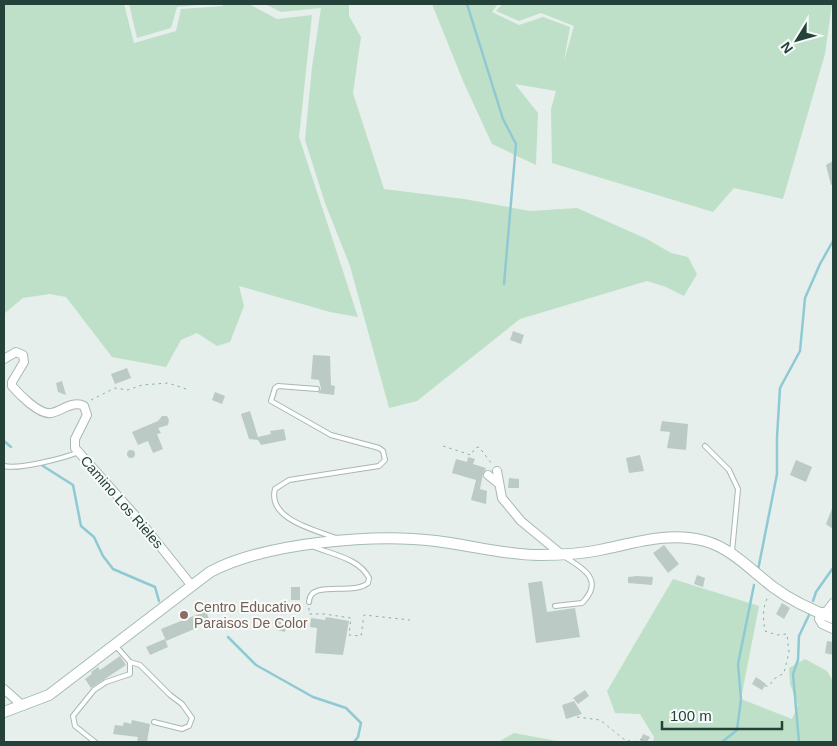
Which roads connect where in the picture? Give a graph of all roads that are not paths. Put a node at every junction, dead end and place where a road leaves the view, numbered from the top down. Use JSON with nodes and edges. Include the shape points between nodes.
{"nodes":[{"id":1,"x":4,"y":359,"type":"edge"},
{"id":2,"x":317,"y":389,"type":"dead end"},
{"id":3,"x":705,"y":446,"type":"dead end"},
{"id":4,"x":79,"y":452,"type":"junction"},
{"id":5,"x":4,"y":466,"type":"edge"},
{"id":6,"x":497,"y":472,"type":"road end"},
{"id":7,"x":488,"y":475,"type":"dead end"},
{"id":8,"x":499,"y":484,"type":"junction"},
{"id":9,"x":340,"y":540,"type":"junction"},
{"id":10,"x":309,"y":545,"type":"junction"},
{"id":11,"x":561,"y":554,"type":"junction"},
{"id":12,"x":732,"y":554,"type":"junction"},
{"id":13,"x":192,"y":586,"type":"junction"},
{"id":14,"x":308,"y":602,"type":"road end"},
{"id":15,"x":833,"y":603,"type":"edge"},
{"id":16,"x":554,"y":606,"type":"dead end"},
{"id":17,"x":820,"y":613,"type":"junction"},
{"id":18,"x":833,"y":618,"type":"edge"},
{"id":19,"x":833,"y":629,"type":"edge"},
{"id":20,"x":115,"y":645,"type":"junction"},
{"id":21,"x":130,"y":662,"type":"junction"},
{"id":22,"x":4,"y":689,"type":"edge"},
{"id":23,"x":23,"y":706,"type":"junction"},
{"id":24,"x":4,"y":712,"type":"edge"},
{"id":25,"x":154,"y":722,"type":"dead end"},
{"id":26,"x":95,"y":742,"type":"edge"}],
"edges":[{"from":1,"to":4,"type":"street","name":"Camino Los Rieles","via":[[16,352],[23,355],[24,362],[12,386],[40,411],[51,413],[73,404],[84,406],[87,415],[73,444]]},
{"from":2,"to":9,"type":"lane","via":[[276,387],[271,401],[331,435],[379,448],[385,460],[372,468],[289,480],[275,489],[273,499],[287,517]]},
{"from":3,"to":12,"type":"lane","via":[[729,470],[738,488]]},
{"from":4,"to":5,"type":"lane","via":[[68,457]]},
{"from":4,"to":13,"type":"street","name":"Camino Los Rieles"},
{"from":6,"to":8,"type":"street"},
{"from":7,"to":8,"type":"street"},
{"from":8,"to":11,"type":"street","via":[[502,498],[521,521]]},
{"from":9,"to":10,"type":"main road"},
{"from":9,"to":11,"type":"main road","via":[[414,538],[513,554]]},
{"from":10,"to":13,"type":"main road","via":[[235,560],[210,572]]},
{"from":10,"to":14,"type":"lane","via":[[355,563],[369,578],[368,583],[360,588],[313,592]]},
{"from":11,"to":12,"type":"main road","via":[[602,550],[662,537],[705,541]]},
{"from":11,"to":16,"type":"lane","via":[[590,577],[591,595],[582,603]]},
{"from":12,"to":17,"type":"main road","via":[[795,602]]},
{"from":13,"to":20,"type":"main road"},
{"from":15,"to":17,"type":"street","via":[[827,611]]},
{"from":17,"to":18,"type":"main road"},
{"from":17,"to":19,"type":"street","via":[[822,624]]},
{"from":20,"to":21,"type":"lane"},
{"from":20,"to":23,"type":"main road","via":[[49,695]]},
{"from":21,"to":25,"type":"lane","via":[[140,664],[150,673],[192,718],[189,726],[182,728]]},
{"from":21,"to":26,"type":"lane","via":[[130,674],[94,690],[73,716],[75,726]]},
{"from":22,"to":23,"type":"street"},
{"from":23,"to":24,"type":"main road"}]}
